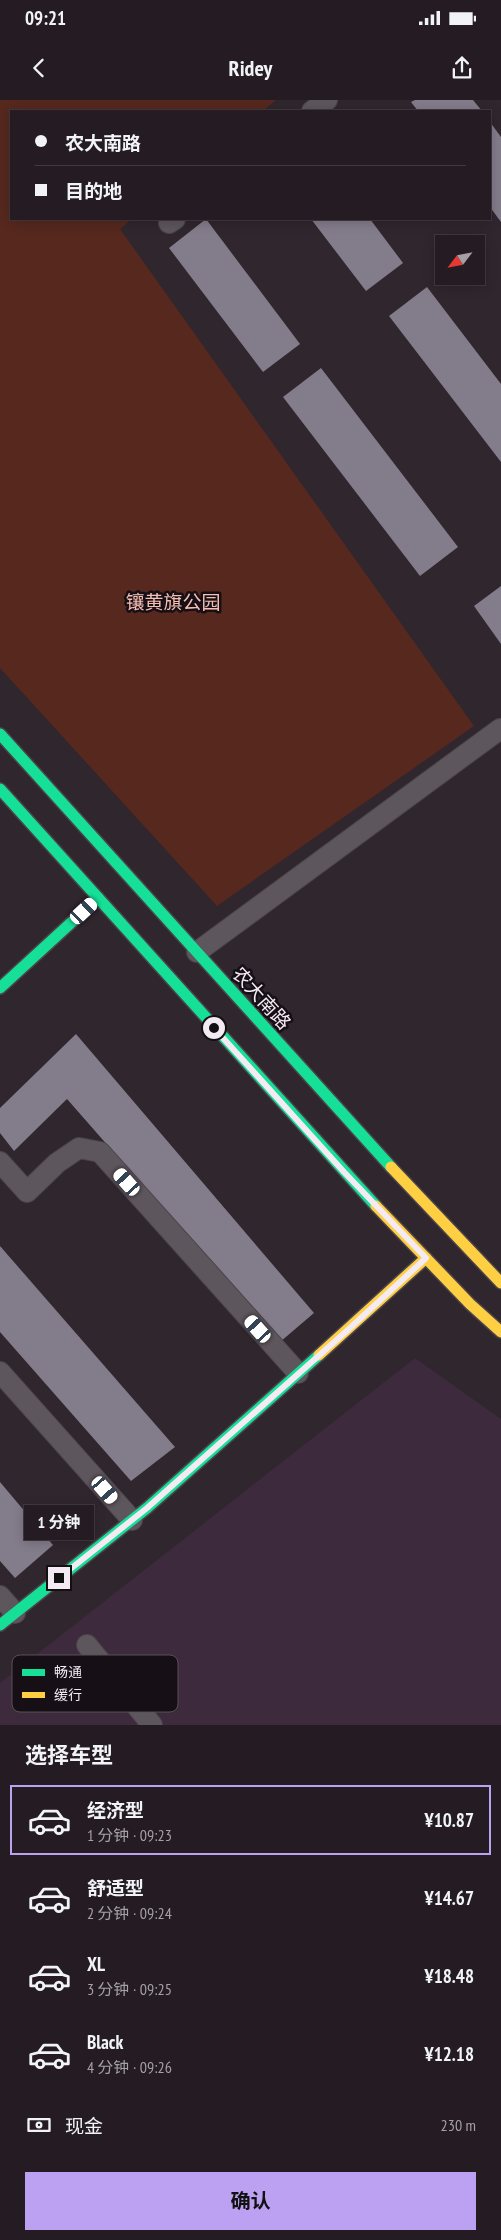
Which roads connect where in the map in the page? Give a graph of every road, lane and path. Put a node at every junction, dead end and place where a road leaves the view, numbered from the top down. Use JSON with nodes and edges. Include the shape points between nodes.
{"nodes":[{"id":1,"x":327,"y":100,"type":"edge"},
{"id":2,"x":313,"y":110,"type":"edge"},
{"id":3,"x":500,"y":729,"type":"edge"},
{"id":4,"x":0,"y":734,"type":"edge"},
{"id":5,"x":0,"y":789,"type":"edge"},
{"id":6,"x":98,"y":898,"type":"junction"},
{"id":7,"x":197,"y":952,"type":"junction"},
{"id":8,"x":0,"y":988,"type":"edge"},
{"id":9,"x":0,"y":1162,"type":"edge"},
{"id":10,"x":426,"y":1258,"type":"junction"},
{"id":11,"x":501,"y":1283,"type":"edge"},
{"id":12,"x":501,"y":1332,"type":"edge"},
{"id":13,"x":0,"y":1372,"type":"edge"},
{"id":14,"x":298,"y":1373,"type":"junction"},
{"id":15,"x":132,"y":1520,"type":"junction"},
{"id":16,"x":0,"y":1596,"type":"edge"},
{"id":17,"x":8,"y":1618,"type":"edge"},
{"id":18,"x":87,"y":1646,"type":"dead end"},
{"id":19,"x":94,"y":1655,"type":"edge"},
{"id":20,"x":141,"y":1712,"type":"edge"},
{"id":21,"x":152,"y":1725,"type":"edge"}],
"edges":[{"from":1,"to":2,"type":"street"},
{"from":3,"to":7,"type":"street"},
{"from":4,"to":7,"type":"main road","name":"农大南路"},
{"from":5,"to":6,"type":"main road"},
{"from":6,"to":8,"type":"main road"},
{"from":6,"to":10,"type":"main road","via":[[344,1172]]},
{"from":7,"to":11,"type":"main road","name":"农大南路","via":[[375,1150]]},
{"from":9,"to":14,"type":"street","via":[[26,1192],[57,1163],[79,1148],[100,1152]]},
{"from":10,"to":12,"type":"main road"},
{"from":10,"to":14,"type":"main road"},
{"from":13,"to":15,"type":"street"},
{"from":14,"to":15,"type":"main road"},
{"from":15,"to":17,"type":"main road"},
{"from":16,"to":17,"type":"street"},
{"from":18,"to":19,"type":"street"},
{"from":20,"to":21,"type":"street"}]}
